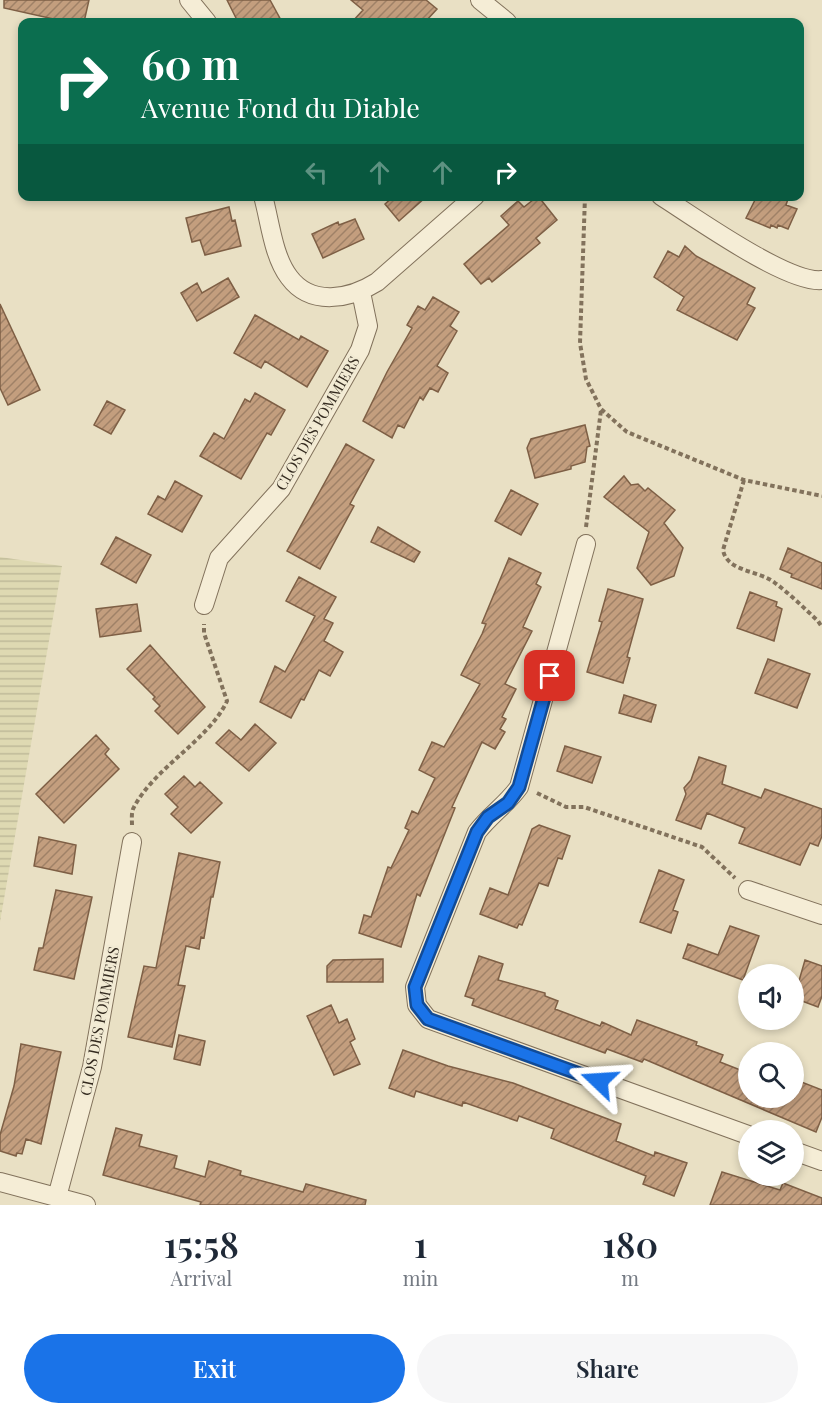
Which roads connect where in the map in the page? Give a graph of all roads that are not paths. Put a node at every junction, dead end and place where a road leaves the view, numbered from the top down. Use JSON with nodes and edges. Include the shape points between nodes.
{"nodes":[{"id":1,"x":189,"y":0,"type":"edge"},
{"id":2,"x":480,"y":0,"type":"edge"},
{"id":3,"x":204,"y":18,"type":"edge"},
{"id":4,"x":502,"y":18,"type":"edge"},
{"id":5,"x":264,"y":201,"type":"edge"},
{"id":6,"x":469,"y":201,"type":"edge"},
{"id":7,"x":669,"y":201,"type":"edge"},
{"id":8,"x":822,"y":280,"type":"edge"},
{"id":9,"x":361,"y":292,"type":"junction"},
{"id":10,"x":586,"y":544,"type":"road end"},
{"id":11,"x":204,"y":605,"type":"road end"},
{"id":12,"x":132,"y":842,"type":"road end"},
{"id":13,"x":748,"y":890,"type":"road end"},
{"id":14,"x":822,"y":915,"type":"edge"},
{"id":15,"x":738,"y":1131,"type":"edge"},
{"id":16,"x":804,"y":1155,"type":"edge"},
{"id":17,"x":822,"y":1161,"type":"edge"},
{"id":18,"x":0,"y":1182,"type":"edge"},
{"id":19,"x":57,"y":1197,"type":"junction"},
{"id":20,"x":86,"y":1205,"type":"edge"}],
"edges":[{"from":1,"to":3,"type":"street"},
{"from":2,"to":4,"type":"street"},
{"from":5,"to":9,"type":"street","via":[[289,277],[308,293],[333,298]]},
{"from":6,"to":9,"type":"street"},
{"from":7,"to":8,"type":"street","via":[[786,272]]},
{"from":9,"to":11,"type":"street","name":"CLOS DES POMMIERS","via":[[368,326],[360,350],[281,489],[219,558]]},
{"from":10,"to":15,"type":"street","via":[[519,787],[477,832],[415,987],[417,1005],[428,1019]]},
{"from":12,"to":19,"type":"street","name":"CLOS DES POMMIERS","via":[[92,1067]]},
{"from":13,"to":14,"type":"street"},
{"from":16,"to":17,"type":"street"},
{"from":18,"to":19,"type":"street"},
{"from":19,"to":20,"type":"street"}]}
